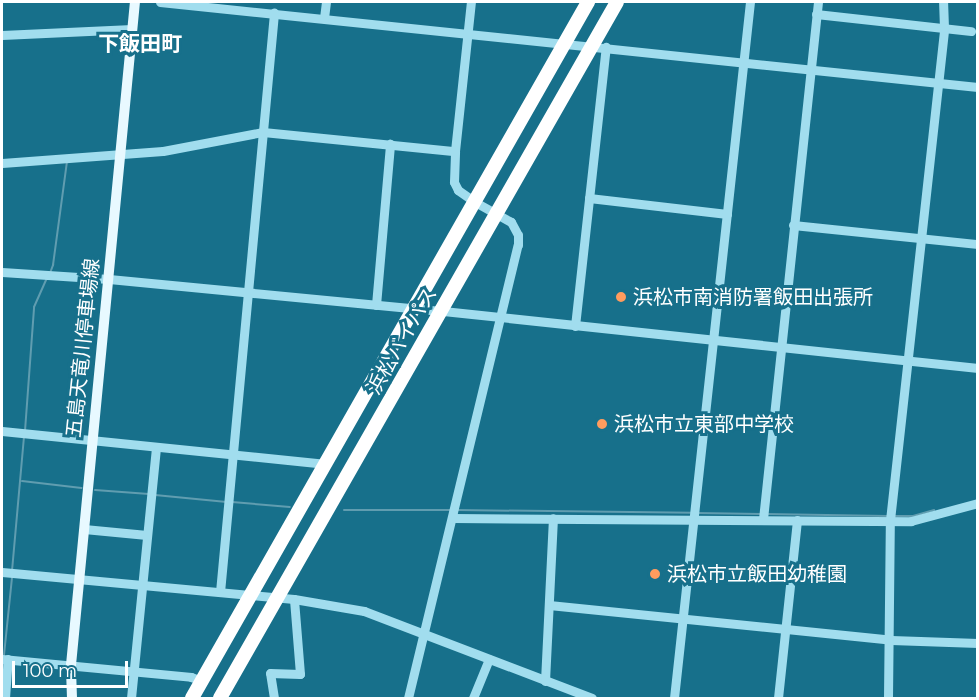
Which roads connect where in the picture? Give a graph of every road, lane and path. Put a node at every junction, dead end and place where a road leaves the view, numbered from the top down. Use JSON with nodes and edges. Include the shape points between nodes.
{"nodes":[{"id":1,"x":135,"y":2,"type":"edge"},
{"id":2,"x":160,"y":2,"type":"edge"},
{"id":3,"x":326,"y":2,"type":"edge"},
{"id":4,"x":471,"y":2,"type":"edge"},
{"id":5,"x":588,"y":2,"type":"edge"},
{"id":6,"x":617,"y":2,"type":"edge"},
{"id":7,"x":750,"y":2,"type":"edge"},
{"id":8,"x":818,"y":2,"type":"edge"},
{"id":9,"x":943,"y":2,"type":"edge"},
{"id":10,"x":195,"y":4,"type":"edge"},
{"id":11,"x":274,"y":13,"type":"junction"},
{"id":12,"x":816,"y":14,"type":"junction"},
{"id":13,"x":324,"y":18,"type":"junction"},
{"id":14,"x":944,"y":28,"type":"junction"},
{"id":15,"x":132,"y":29,"type":"junction"},
{"id":16,"x":971,"y":31,"type":"dead end"},
{"id":17,"x":468,"y":33,"type":"junction"},
{"id":18,"x":2,"y":35,"type":"edge"},
{"id":19,"x":565,"y":42,"type":"junction"},
{"id":20,"x":599,"y":46,"type":"junction"},
{"id":21,"x":743,"y":62,"type":"junction"},
{"id":22,"x":809,"y":70,"type":"junction"},
{"id":23,"x":938,"y":82,"type":"junction"},
{"id":24,"x":978,"y":87,"type":"edge"},
{"id":25,"x":263,"y":132,"type":"junction"},
{"id":26,"x":390,"y":144,"type":"junction"},
{"id":27,"x":455,"y":151,"type":"junction"},
{"id":28,"x":120,"y":155,"type":"junction"},
{"id":29,"x":2,"y":163,"type":"edge"},
{"id":30,"x":589,"y":198,"type":"junction"},
{"id":31,"x":475,"y":202,"type":"junction"},
{"id":32,"x":495,"y":212,"type":"junction"},
{"id":33,"x":727,"y":214,"type":"junction"},
{"id":34,"x":793,"y":225,"type":"junction"},
{"id":35,"x":922,"y":238,"type":"junction"},
{"id":36,"x":978,"y":244,"type":"edge"},
{"id":37,"x":2,"y":272,"type":"edge"},
{"id":38,"x":109,"y":279,"type":"junction"},
{"id":39,"x":249,"y":293,"type":"junction"},
{"id":40,"x":376,"y":306,"type":"junction"},
{"id":41,"x":413,"y":309,"type":"junction"},
{"id":42,"x":443,"y":311,"type":"junction"},
{"id":43,"x":502,"y":317,"type":"junction"},
{"id":44,"x":575,"y":326,"type":"junction"},
{"id":45,"x":713,"y":340,"type":"junction"},
{"id":46,"x":780,"y":347,"type":"junction"},
{"id":47,"x":908,"y":361,"type":"junction"},
{"id":48,"x":978,"y":368,"type":"edge"},
{"id":49,"x":2,"y":431,"type":"edge"},
{"id":50,"x":92,"y":439,"type":"junction"},
{"id":51,"x":156,"y":447,"type":"junction"},
{"id":52,"x":233,"y":454,"type":"junction"},
{"id":53,"x":326,"y":464,"type":"junction"},
{"id":54,"x":978,"y":503,"type":"edge"},
{"id":55,"x":453,"y":518,"type":"junction"},
{"id":56,"x":553,"y":518,"type":"junction"},
{"id":57,"x":694,"y":519,"type":"junction"},
{"id":58,"x":763,"y":519,"type":"junction"},
{"id":59,"x":797,"y":520,"type":"junction"},
{"id":60,"x":890,"y":520,"type":"junction"},
{"id":61,"x":84,"y":529,"type":"junction"},
{"id":62,"x":147,"y":535,"type":"junction"},
{"id":63,"x":2,"y":572,"type":"edge"},
{"id":64,"x":80,"y":579,"type":"junction"},
{"id":65,"x":142,"y":584,"type":"junction"},
{"id":66,"x":220,"y":592,"type":"junction"},
{"id":67,"x":250,"y":595,"type":"junction"},
{"id":68,"x":277,"y":598,"type":"junction"},
{"id":69,"x":294,"y":599,"type":"junction"},
{"id":70,"x":549,"y":604,"type":"junction"},
{"id":71,"x":683,"y":619,"type":"junction"},
{"id":72,"x":786,"y":629,"type":"junction"},
{"id":73,"x":424,"y":633,"type":"junction"},
{"id":74,"x":891,"y":640,"type":"junction"},
{"id":75,"x":978,"y":643,"type":"edge"},
{"id":76,"x":5,"y":659,"type":"edge"},
{"id":77,"x":489,"y":659,"type":"junction"},
{"id":78,"x":71,"y":665,"type":"junction"},
{"id":79,"x":134,"y":671,"type":"junction"},
{"id":80,"x":202,"y":681,"type":"junction"},
{"id":81,"x":545,"y":681,"type":"junction"},
{"id":82,"x":223,"y":697,"type":"edge"},
{"id":83,"x":5,"y":699,"type":"edge"},
{"id":84,"x":72,"y":699,"type":"edge"},
{"id":85,"x":131,"y":699,"type":"edge"},
{"id":86,"x":192,"y":699,"type":"edge"},
{"id":87,"x":274,"y":699,"type":"edge"},
{"id":88,"x":408,"y":699,"type":"edge"},
{"id":89,"x":472,"y":699,"type":"edge"},
{"id":90,"x":592,"y":699,"type":"edge"},
{"id":91,"x":674,"y":699,"type":"edge"},
{"id":92,"x":778,"y":699,"type":"edge"},
{"id":93,"x":888,"y":699,"type":"edge"}],
"edges":[{"from":1,"to":15,"type":"main road","name":"五島天竜川停車場線"},
{"from":2,"to":10,"type":"street"},
{"from":3,"to":13,"type":"street"},
{"from":4,"to":17,"type":"street"},
{"from":5,"to":19,"type":"highway","name":"浜松バイパス"},
{"from":6,"to":20,"type":"highway","name":"浜松バイパス"},
{"from":7,"to":21,"type":"street"},
{"from":8,"to":12,"type":"street"},
{"from":9,"to":14,"type":"street"},
{"from":10,"to":11,"type":"street"},
{"from":11,"to":13,"type":"street"},
{"from":11,"to":25,"type":"street"},
{"from":12,"to":14,"type":"street"},
{"from":12,"to":22,"type":"street"},
{"from":13,"to":17,"type":"street"},
{"from":14,"to":16,"type":"street"},
{"from":14,"to":23,"type":"street"},
{"from":15,"to":18,"type":"street"},
{"from":15,"to":28,"type":"main road","name":"五島天竜川停車場線"},
{"from":17,"to":19,"type":"street"},
{"from":17,"to":27,"type":"street"},
{"from":19,"to":20,"type":"street"},
{"from":19,"to":31,"type":"highway","name":"浜松バイパス"},
{"from":20,"to":21,"type":"street"},
{"from":20,"to":30,"type":"street"},
{"from":20,"to":32,"type":"highway","name":"浜松バイパス"},
{"from":21,"to":22,"type":"street"},
{"from":21,"to":33,"type":"street"},
{"from":22,"to":23,"type":"street"},
{"from":22,"to":34,"type":"street"},
{"from":23,"to":24,"type":"street"},
{"from":23,"to":35,"type":"street"},
{"from":25,"to":26,"type":"street"},
{"from":25,"to":28,"type":"street"},
{"from":25,"to":39,"type":"street"},
{"from":26,"to":27,"type":"street"},
{"from":26,"to":40,"type":"street"},
{"from":27,"to":31,"type":"street","via":[[454,182],[458,190]]},
{"from":28,"to":29,"type":"street"},
{"from":28,"to":38,"type":"main road","name":"五島天竜川停車場線"},
{"from":30,"to":33,"type":"street"},
{"from":30,"to":44,"type":"street"},
{"from":31,"to":32,"type":"street"},
{"from":31,"to":41,"type":"highway","name":"浜松バイパス"},
{"from":32,"to":42,"type":"highway","name":"浜松バイパス"},
{"from":32,"to":43,"type":"street","via":[[511,222],[518,235]]},
{"from":33,"to":45,"type":"street"},
{"from":34,"to":35,"type":"street"},
{"from":34,"to":46,"type":"street"},
{"from":35,"to":36,"type":"street"},
{"from":35,"to":47,"type":"street"},
{"from":37,"to":38,"type":"street"},
{"from":38,"to":39,"type":"street"},
{"from":38,"to":50,"type":"main road","name":"五島天竜川停車場線"},
{"from":39,"to":40,"type":"street"},
{"from":39,"to":52,"type":"street"},
{"from":40,"to":41,"type":"street"},
{"from":41,"to":42,"type":"street"},
{"from":41,"to":53,"type":"highway","name":"浜松バイパス"},
{"from":42,"to":43,"type":"street"},
{"from":42,"to":68,"type":"highway","name":"浜松バイパス"},
{"from":43,"to":44,"type":"street"},
{"from":43,"to":55,"type":"street"},
{"from":44,"to":45,"type":"street"},
{"from":45,"to":46,"type":"street"},
{"from":45,"to":57,"type":"street"},
{"from":46,"to":47,"type":"street"},
{"from":46,"to":58,"type":"street"},
{"from":47,"to":48,"type":"street"},
{"from":47,"to":60,"type":"street"},
{"from":49,"to":50,"type":"street"},
{"from":50,"to":51,"type":"street"},
{"from":50,"to":61,"type":"main road","name":"五島天竜川停車場線"},
{"from":51,"to":52,"type":"street"},
{"from":51,"to":62,"type":"street"},
{"from":52,"to":53,"type":"street"},
{"from":52,"to":66,"type":"street"},
{"from":53,"to":67,"type":"highway","name":"浜松バイパス"},
{"from":54,"to":60,"type":"street","via":[[911,521]]},
{"from":55,"to":56,"type":"street"},
{"from":55,"to":73,"type":"street"},
{"from":56,"to":57,"type":"street"},
{"from":56,"to":70,"type":"street"},
{"from":57,"to":58,"type":"street"},
{"from":57,"to":71,"type":"street"},
{"from":58,"to":59,"type":"street"},
{"from":59,"to":60,"type":"street"},
{"from":59,"to":72,"type":"street"},
{"from":60,"to":74,"type":"street"},
{"from":61,"to":62,"type":"street"},
{"from":61,"to":64,"type":"main road","name":"五島天竜川停車場線"},
{"from":62,"to":65,"type":"street"},
{"from":63,"to":64,"type":"street"},
{"from":64,"to":65,"type":"street"},
{"from":64,"to":78,"type":"main road","name":"五島天竜川停車場線"},
{"from":65,"to":66,"type":"street"},
{"from":65,"to":79,"type":"street"},
{"from":66,"to":67,"type":"street"},
{"from":67,"to":68,"type":"street"},
{"from":67,"to":80,"type":"highway","name":"浜松バイパス"},
{"from":68,"to":69,"type":"street"},
{"from":68,"to":82,"type":"highway","name":"浜松バイパス"},
{"from":69,"to":73,"type":"street","via":[[364,611]]},
{"from":69,"to":87,"type":"street","via":[[300,674],[270,673]]},
{"from":70,"to":71,"type":"street"},
{"from":70,"to":81,"type":"street"},
{"from":71,"to":72,"type":"street"},
{"from":71,"to":91,"type":"street"},
{"from":72,"to":74,"type":"street"},
{"from":72,"to":92,"type":"street"},
{"from":73,"to":77,"type":"street"},
{"from":73,"to":88,"type":"street"},
{"from":74,"to":75,"type":"street"},
{"from":74,"to":93,"type":"street"},
{"from":76,"to":78,"type":"street"},
{"from":76,"to":83,"type":"street"},
{"from":77,"to":81,"type":"street"},
{"from":77,"to":89,"type":"street"},
{"from":78,"to":79,"type":"street"},
{"from":78,"to":84,"type":"main road","name":"五島天竜川停車場線"},
{"from":79,"to":80,"type":"street"},
{"from":79,"to":85,"type":"street"},
{"from":80,"to":86,"type":"highway","name":"浜松バイパス"},
{"from":81,"to":90,"type":"street"}]}
